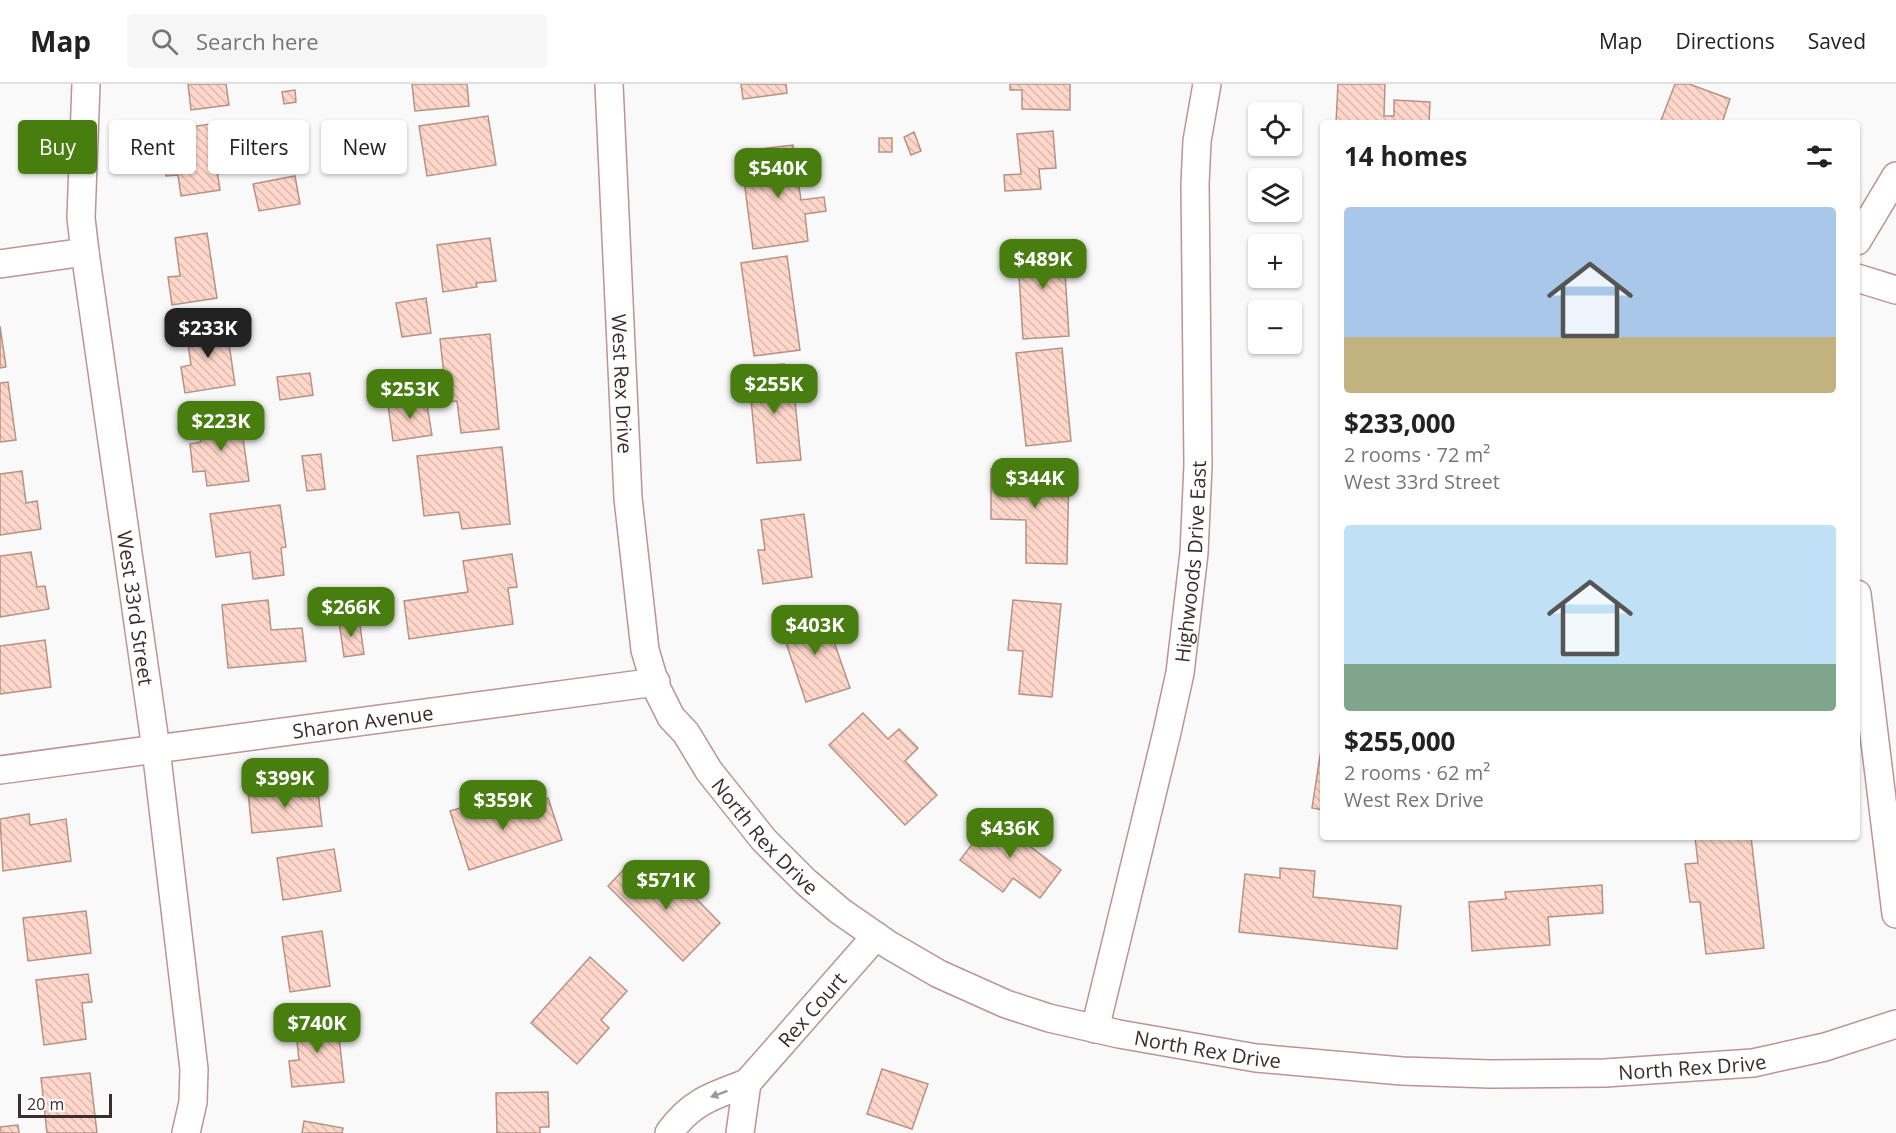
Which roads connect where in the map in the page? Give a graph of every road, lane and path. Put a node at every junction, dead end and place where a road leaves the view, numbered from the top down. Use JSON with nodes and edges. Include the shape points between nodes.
{"nodes":[{"id":1,"x":86,"y":84,"type":"edge"},
{"id":2,"x":609,"y":84,"type":"edge"},
{"id":3,"x":1207,"y":84,"type":"edge"},
{"id":4,"x":1896,"y":176,"type":"edge"},
{"id":5,"x":1860,"y":236,"type":"edge"},
{"id":6,"x":85,"y":252,"type":"junction"},
{"id":7,"x":0,"y":264,"type":"edge"},
{"id":8,"x":1860,"y":279,"type":"edge"},
{"id":9,"x":1896,"y":290,"type":"edge"},
{"id":10,"x":1860,"y":619,"type":"edge"},
{"id":11,"x":656,"y":682,"type":"junction"},
{"id":12,"x":156,"y":749,"type":"junction"},
{"id":13,"x":0,"y":770,"type":"edge"},
{"id":14,"x":1896,"y":914,"type":"edge"},
{"id":15,"x":876,"y":936,"type":"junction"},
{"id":16,"x":1896,"y":1024,"type":"edge"},
{"id":17,"x":1095,"y":1029,"type":"junction"},
{"id":18,"x":747,"y":1083,"type":"junction"},
{"id":19,"x":186,"y":1133,"type":"edge"},
{"id":20,"x":669,"y":1133,"type":"edge"},
{"id":21,"x":740,"y":1133,"type":"edge"}],
"edges":[{"from":1,"to":6,"type":"street","name":"West 33rd Street","via":[[81,218]]},
{"from":2,"to":11,"type":"street","name":"West Rex Drive","via":[[628,498],[645,650]]},
{"from":3,"to":17,"type":"street","name":"Highwoods Drive East","via":[[1197,141],[1195,184],[1198,465],[1192,574],[1180,673]]},
{"from":4,"to":5,"type":"street"},
{"from":6,"to":7,"type":"street"},
{"from":6,"to":12,"type":"street","name":"West 33rd Street"},
{"from":8,"to":9,"type":"street"},
{"from":10,"to":14,"type":"street"},
{"from":11,"to":12,"type":"street","name":"Sharon Avenue"},
{"from":11,"to":15,"type":"street","name":"North Rex Drive","via":[[672,717],[697,754],[764,840],[835,907]]},
{"from":12,"to":13,"type":"street","name":"Sharon Avenue"},
{"from":12,"to":19,"type":"street","name":"West 33rd Street","via":[[194,1069],[193,1102]]},
{"from":15,"to":17,"type":"street","name":"North Rex Drive","via":[[939,974],[980,993],[1049,1018]]},
{"from":15,"to":18,"type":"street","name":"Rex Court"},
{"from":16,"to":17,"type":"street","name":"North Rex Drive","via":[[1825,1047],[1753,1063],[1694,1069],[1532,1074],[1430,1073],[1314,1064],[1216,1052]]},
{"from":18,"to":20,"type":"street","name":"Rex Court","one_way":true,"via":[[703,1100],[682,1114]]},
{"from":18,"to":21,"type":"street"}]}
